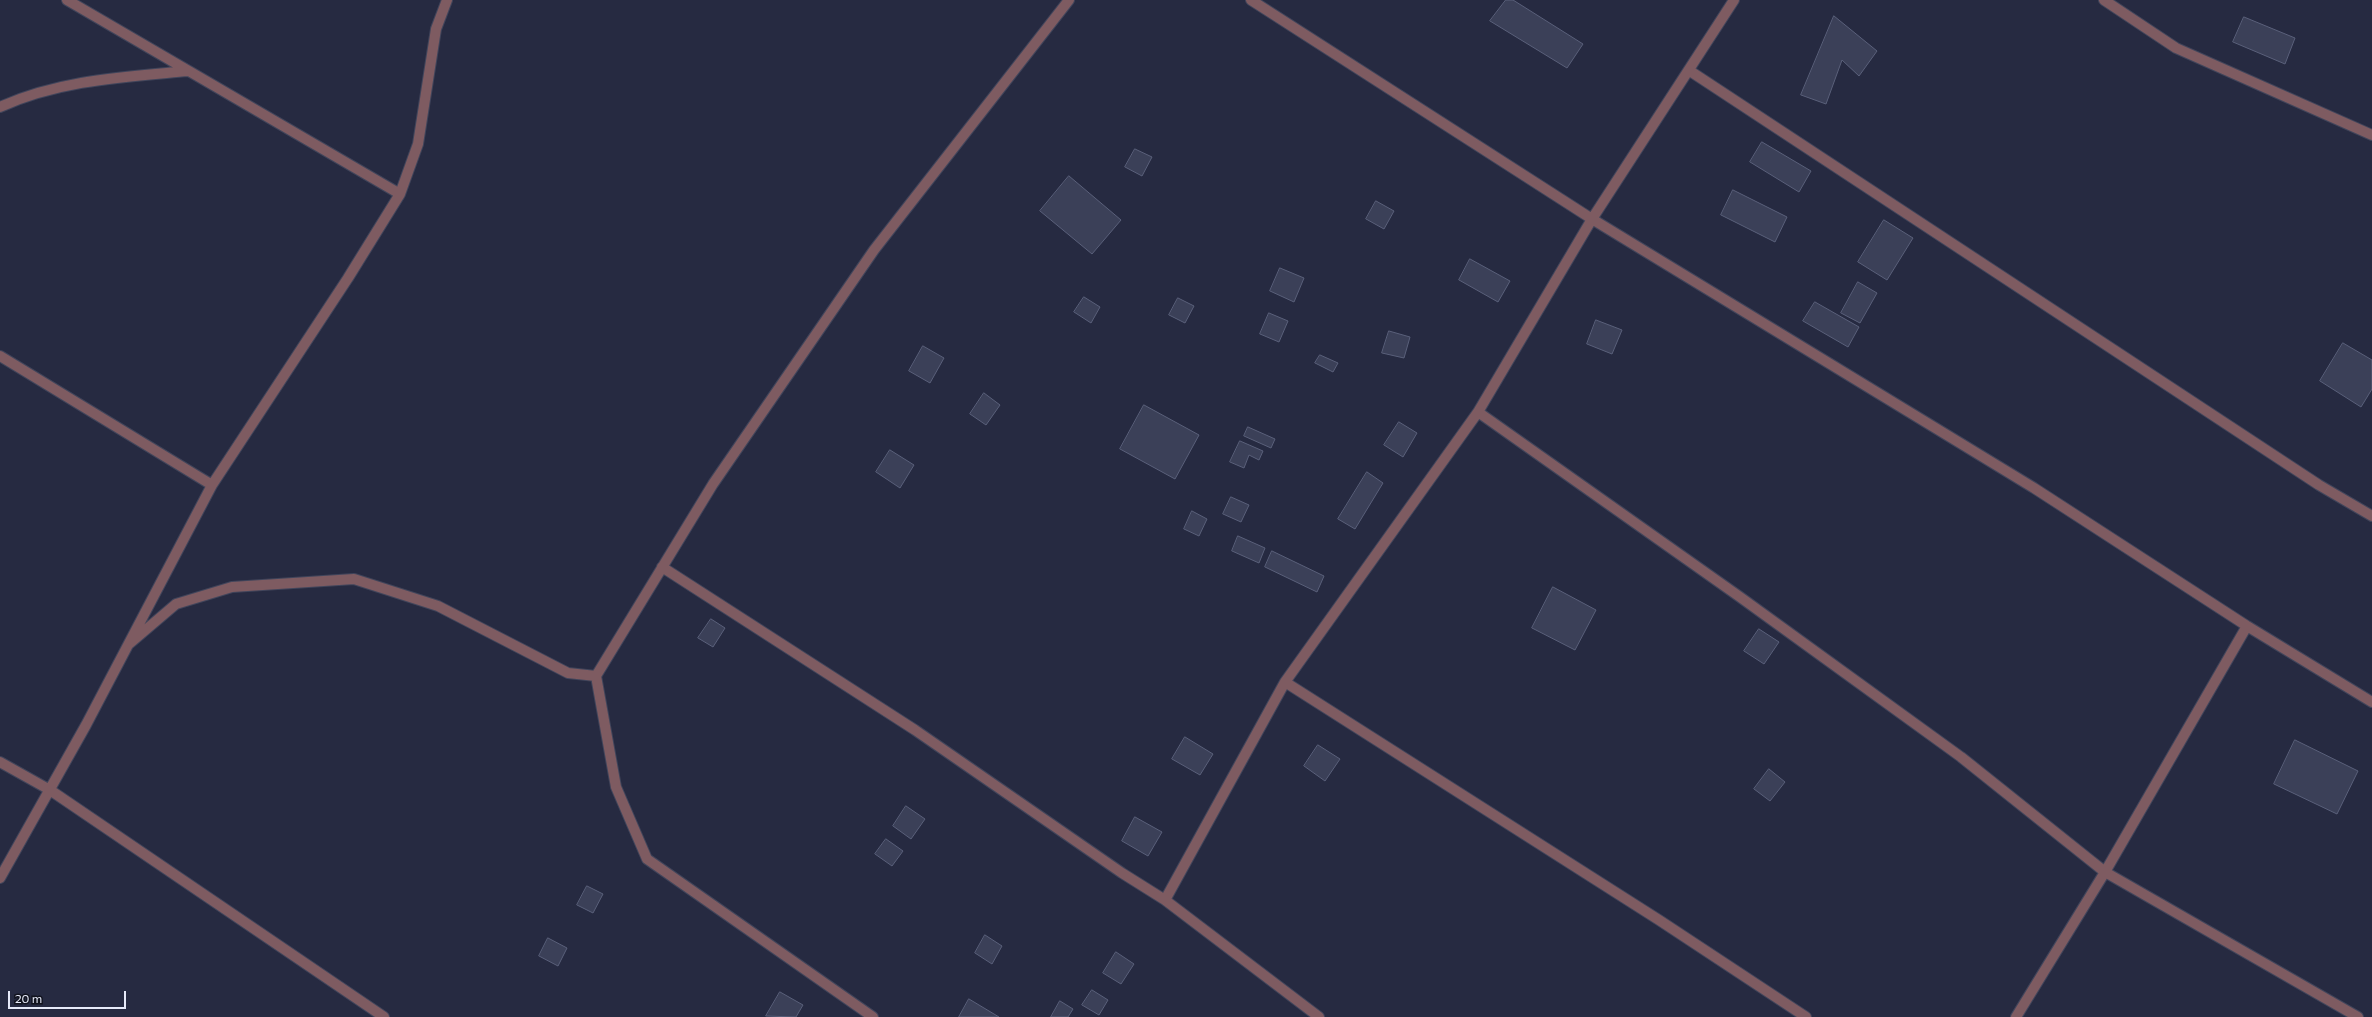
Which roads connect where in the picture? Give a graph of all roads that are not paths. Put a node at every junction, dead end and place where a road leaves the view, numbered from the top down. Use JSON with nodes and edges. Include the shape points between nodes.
{"nodes":[{"id":1,"x":67,"y":0,"type":"edge"},
{"id":2,"x":447,"y":0,"type":"edge"},
{"id":3,"x":1069,"y":0,"type":"edge"},
{"id":4,"x":1251,"y":0,"type":"edge"},
{"id":5,"x":1734,"y":0,"type":"edge"},
{"id":6,"x":2104,"y":0,"type":"edge"},
{"id":7,"x":188,"y":71,"type":"junction"},
{"id":8,"x":1690,"y":71,"type":"junction"},
{"id":9,"x":0,"y":107,"type":"edge"},
{"id":10,"x":2372,"y":135,"type":"edge"},
{"id":11,"x":400,"y":194,"type":"junction"},
{"id":12,"x":1592,"y":219,"type":"junction"},
{"id":13,"x":0,"y":356,"type":"edge"},
{"id":14,"x":1478,"y":412,"type":"junction"},
{"id":15,"x":212,"y":485,"type":"junction"},
{"id":16,"x":2372,"y":516,"type":"edge"},
{"id":17,"x":662,"y":567,"type":"junction"},
{"id":18,"x":2247,"y":626,"type":"junction"},
{"id":19,"x":129,"y":644,"type":"junction"},
{"id":20,"x":596,"y":676,"type":"junction"},
{"id":21,"x":1285,"y":682,"type":"junction"},
{"id":22,"x":2372,"y":702,"type":"edge"},
{"id":23,"x":0,"y":762,"type":"edge"},
{"id":24,"x":50,"y":790,"type":"junction"},
{"id":25,"x":2105,"y":872,"type":"junction"},
{"id":26,"x":0,"y":878,"type":"edge"},
{"id":27,"x":1165,"y":900,"type":"junction"},
{"id":28,"x":384,"y":1017,"type":"edge"},
{"id":29,"x":873,"y":1017,"type":"edge"},
{"id":30,"x":1319,"y":1017,"type":"edge"},
{"id":31,"x":1806,"y":1017,"type":"edge"},
{"id":32,"x":2016,"y":1017,"type":"edge"},
{"id":33,"x":2358,"y":1017,"type":"edge"}],
"edges":[{"from":1,"to":7,"type":"street"},
{"from":2,"to":11,"type":"street","via":[[436,29],[418,144]]},
{"from":3,"to":17,"type":"street","via":[[874,250],[713,484]]},
{"from":4,"to":12,"type":"street"},
{"from":5,"to":8,"type":"street"},
{"from":6,"to":10,"type":"street","via":[[2176,48]]},
{"from":7,"to":9,"type":"street","via":[[93,80],[25,96]]},
{"from":7,"to":11,"type":"street"},
{"from":8,"to":12,"type":"street"},
{"from":8,"to":16,"type":"street","via":[[2312,481]]},
{"from":11,"to":15,"type":"street"},
{"from":12,"to":14,"type":"street"},
{"from":12,"to":18,"type":"street","via":[[2034,488]]},
{"from":13,"to":15,"type":"street"},
{"from":14,"to":21,"type":"street"},
{"from":14,"to":25,"type":"street","via":[[1961,757]]},
{"from":15,"to":19,"type":"street"},
{"from":17,"to":20,"type":"street"},
{"from":17,"to":27,"type":"street","via":[[915,730]]},
{"from":18,"to":22,"type":"street"},
{"from":18,"to":25,"type":"street"},
{"from":19,"to":20,"type":"street","via":[[176,604],[232,587],[354,578],[438,606],[568,673]]},
{"from":19,"to":24,"type":"street"},
{"from":20,"to":29,"type":"street","via":[[616,787],[647,859]]},
{"from":21,"to":27,"type":"street"},
{"from":21,"to":31,"type":"street","via":[[1659,920]]},
{"from":23,"to":24,"type":"street"},
{"from":24,"to":26,"type":"street"},
{"from":24,"to":28,"type":"street"},
{"from":25,"to":32,"type":"street"},
{"from":25,"to":33,"type":"street"},
{"from":27,"to":30,"type":"street"}]}
